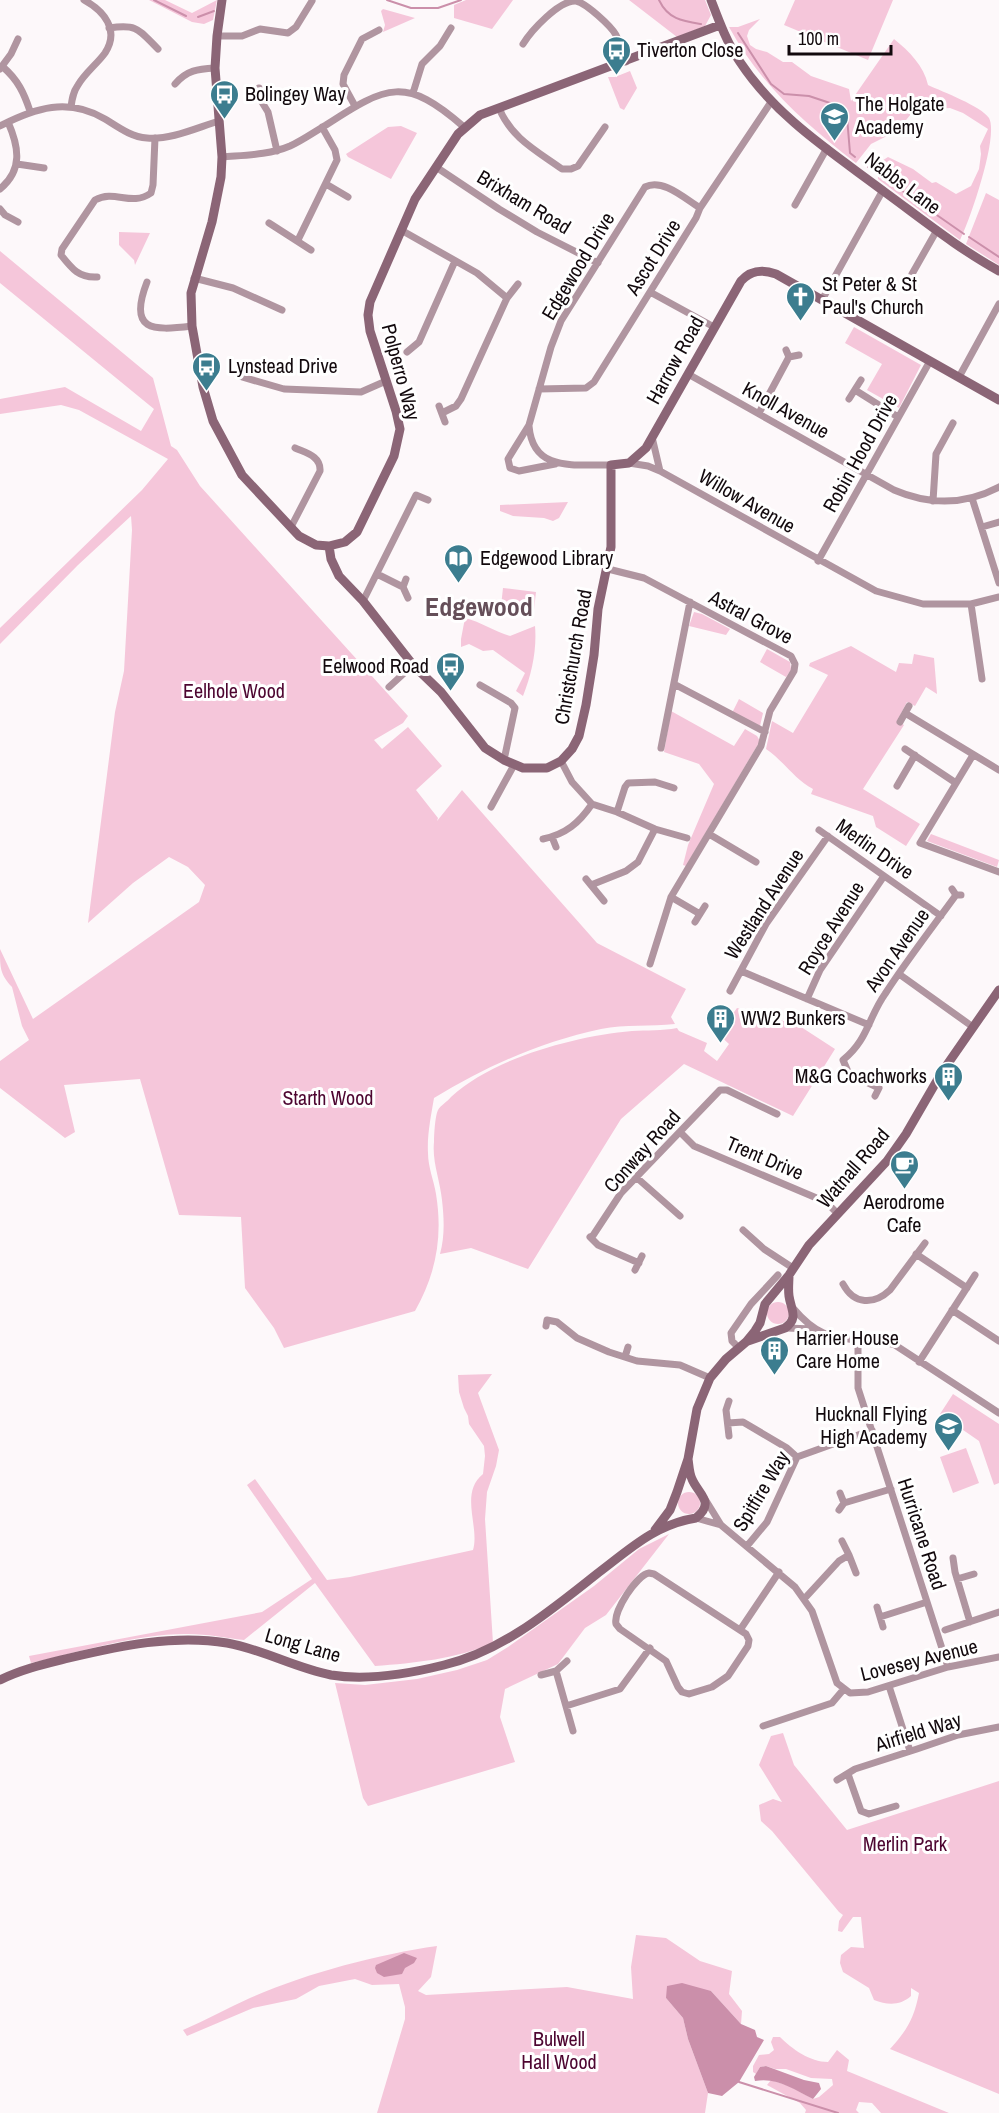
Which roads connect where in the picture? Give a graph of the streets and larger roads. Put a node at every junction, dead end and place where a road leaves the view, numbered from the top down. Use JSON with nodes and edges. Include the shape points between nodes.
{"nodes":[{"id":1,"x":84,"y":0,"type":"edge"},
{"id":2,"x":222,"y":0,"type":"edge"},
{"id":3,"x":711,"y":0,"type":"edge"},
{"id":4,"x":312,"y":2,"type":"dead end"},
{"id":5,"x":720,"y":26,"type":"junction"},
{"id":6,"x":109,"y":27,"type":"junction"},
{"id":7,"x":451,"y":28,"type":"dead end"},
{"id":8,"x":375,"y":29,"type":"dead end"},
{"id":9,"x":217,"y":36,"type":"junction"},
{"id":10,"x":18,"y":39,"type":"dead end"},
{"id":11,"x":523,"y":44,"type":"dead end"},
{"id":12,"x":158,"y":49,"type":"dead end"},
{"id":13,"x":626,"y":62,"type":"junction"},
{"id":14,"x":1,"y":68,"type":"edge"},
{"id":15,"x":215,"y":68,"type":"junction"},
{"id":16,"x":175,"y":84,"type":"dead end"},
{"id":17,"x":259,"y":88,"type":"dead end"},
{"id":18,"x":413,"y":93,"type":"junction"},
{"id":19,"x":771,"y":102,"type":"junction"},
{"id":20,"x":355,"y":105,"type":"junction"},
{"id":21,"x":71,"y":107,"type":"junction"},
{"id":22,"x":499,"y":108,"type":"junction"},
{"id":23,"x":30,"y":111,"type":"junction"},
{"id":24,"x":219,"y":121,"type":"junction"},
{"id":25,"x":8,"y":122,"type":"junction"},
{"id":26,"x":0,"y":126,"type":"edge"},
{"id":27,"x":322,"y":127,"type":"junction"},
{"id":28,"x":464,"y":127,"type":"junction"},
{"id":29,"x":605,"y":128,"type":"dead end"},
{"id":30,"x":155,"y":138,"type":"junction"},
{"id":31,"x":827,"y":148,"type":"junction"},
{"id":32,"x":277,"y":151,"type":"junction"},
{"id":33,"x":222,"y":157,"type":"junction"},
{"id":34,"x":17,"y":164,"type":"junction"},
{"id":35,"x":436,"y":167,"type":"junction"},
{"id":36,"x":44,"y":168,"type":"dead end"},
{"id":37,"x":326,"y":184,"type":"junction"},
{"id":38,"x":0,"y":189,"type":"edge"},
{"id":39,"x":883,"y":190,"type":"junction"},
{"id":40,"x":348,"y":197,"type":"dead end"},
{"id":41,"x":795,"y":205,"type":"dead end"},
{"id":42,"x":700,"y":208,"type":"junction"},
{"id":43,"x":0,"y":209,"type":"edge"},
{"id":44,"x":18,"y":222,"type":"dead end"},
{"id":45,"x":269,"y":223,"type":"dead end"},
{"id":46,"x":401,"y":230,"type":"junction"},
{"id":47,"x":937,"y":230,"type":"junction"},
{"id":48,"x":298,"y":240,"type":"junction"},
{"id":49,"x":312,"y":250,"type":"dead end"},
{"id":50,"x":455,"y":261,"type":"junction"},
{"id":51,"x":598,"y":263,"type":"junction"},
{"id":52,"x":999,"y":271,"type":"edge"},
{"id":53,"x":912,"y":274,"type":"dead end"},
{"id":54,"x":97,"y":278,"type":"dead end"},
{"id":55,"x":194,"y":278,"type":"junction"},
{"id":56,"x":147,"y":282,"type":"dead end"},
{"id":57,"x":518,"y":284,"type":"dead end"},
{"id":58,"x":650,"y":292,"type":"junction"},
{"id":59,"x":507,"y":298,"type":"junction"},
{"id":60,"x":822,"y":300,"type":"junction"},
{"id":61,"x":999,"y":304,"type":"edge"},
{"id":62,"x":282,"y":310,"type":"dead end"},
{"id":63,"x":192,"y":326,"type":"junction"},
{"id":64,"x":714,"y":327,"type":"junction"},
{"id":65,"x":407,"y":352,"type":"dead end"},
{"id":66,"x":799,"y":356,"type":"dead end"},
{"id":67,"x":930,"y":361,"type":"junction"},
{"id":68,"x":688,"y":374,"type":"junction"},
{"id":69,"x":242,"y":377,"type":"dead end"},
{"id":70,"x":959,"y":377,"type":"junction"},
{"id":71,"x":861,"y":380,"type":"dead end"},
{"id":72,"x":386,"y":381,"type":"junction"},
{"id":73,"x":539,"y":389,"type":"junction"},
{"id":74,"x":301,"y":390,"type":"junction"},
{"id":75,"x":855,"y":390,"type":"junction"},
{"id":76,"x":301,"y":399,"type":"dead end"},
{"id":77,"x":849,"y":399,"type":"dead end"},
{"id":78,"x":999,"y":400,"type":"edge"},
{"id":79,"x":759,"y":413,"type":"junction"},
{"id":80,"x":898,"y":417,"type":"junction"},
{"id":81,"x":445,"y":422,"type":"dead end"},
{"id":82,"x":953,"y":423,"type":"dead end"},
{"id":83,"x":529,"y":425,"type":"junction"},
{"id":84,"x":652,"y":437,"type":"junction"},
{"id":85,"x":295,"y":448,"type":"dead end"},
{"id":86,"x":629,"y":463,"type":"junction"},
{"id":87,"x":555,"y":464,"type":"junction"},
{"id":88,"x":611,"y":465,"type":"junction"},
{"id":89,"x":660,"y":471,"type":"junction"},
{"id":90,"x":866,"y":474,"type":"junction"},
{"id":91,"x":999,"y":487,"type":"edge"},
{"id":92,"x":972,"y":498,"type":"junction"},
{"id":93,"x":428,"y":500,"type":"dead end"},
{"id":94,"x":933,"y":501,"type":"junction"},
{"id":95,"x":999,"y":522,"type":"edge"},
{"id":96,"x":291,"y":527,"type":"junction"},
{"id":97,"x":982,"y":527,"type":"junction"},
{"id":98,"x":329,"y":546,"type":"junction"},
{"id":99,"x":818,"y":561,"type":"junction"},
{"id":100,"x":608,"y":568,"type":"junction"},
{"id":101,"x":377,"y":574,"type":"junction"},
{"id":102,"x":999,"y":583,"type":"edge"},
{"id":103,"x":999,"y":597,"type":"edge"},
{"id":104,"x":408,"y":598,"type":"dead end"},
{"id":105,"x":363,"y":601,"type":"junction"},
{"id":106,"x":690,"y":602,"type":"junction"},
{"id":107,"x":971,"y":604,"type":"junction"},
{"id":108,"x":413,"y":665,"type":"junction"},
{"id":109,"x":982,"y":679,"type":"dead end"},
{"id":110,"x":674,"y":684,"type":"junction"},
{"id":111,"x":480,"y":685,"type":"dead end"},
{"id":112,"x":389,"y":687,"type":"dead end"},
{"id":113,"x":900,"y":722,"type":"dead end"},
{"id":114,"x":765,"y":732,"type":"junction"},
{"id":115,"x":661,"y":748,"type":"dead end"},
{"id":116,"x":905,"y":750,"type":"dead end"},
{"id":117,"x":973,"y":755,"type":"junction"},
{"id":118,"x":915,"y":756,"type":"junction"},
{"id":119,"x":504,"y":760,"type":"junction"},
{"id":120,"x":561,"y":761,"type":"junction"},
{"id":121,"x":514,"y":765,"type":"junction"},
{"id":122,"x":999,"y":770,"type":"edge"},
{"id":123,"x":897,"y":780,"type":"dead end"},
{"id":124,"x":956,"y":783,"type":"junction"},
{"id":125,"x":674,"y":788,"type":"dead end"},
{"id":126,"x":592,"y":804,"type":"junction"},
{"id":127,"x":491,"y":807,"type":"dead end"},
{"id":128,"x":617,"y":812,"type":"junction"},
{"id":129,"x":655,"y":829,"type":"junction"},
{"id":130,"x":819,"y":830,"type":"dead end"},
{"id":131,"x":709,"y":834,"type":"junction"},
{"id":132,"x":828,"y":836,"type":"junction"},
{"id":133,"x":552,"y":837,"type":"junction"},
{"id":134,"x":687,"y":838,"type":"dead end"},
{"id":135,"x":543,"y":839,"type":"dead end"},
{"id":136,"x":556,"y":847,"type":"dead end"},
{"id":137,"x":756,"y":862,"type":"dead end"},
{"id":138,"x":999,"y":871,"type":"edge"},
{"id":139,"x":884,"y":876,"type":"junction"},
{"id":140,"x":957,"y":893,"type":"dead end"},
{"id":141,"x":671,"y":897,"type":"junction"},
{"id":142,"x":604,"y":901,"type":"dead end"},
{"id":143,"x":705,"y":906,"type":"dead end"},
{"id":144,"x":700,"y":914,"type":"junction"},
{"id":145,"x":941,"y":916,"type":"junction"},
{"id":146,"x":695,"y":922,"type":"dead end"},
{"id":147,"x":650,"y":964,"type":"dead end"},
{"id":148,"x":741,"y":971,"type":"junction"},
{"id":149,"x":898,"y":974,"type":"junction"},
{"id":150,"x":999,"y":990,"type":"edge"},
{"id":151,"x":730,"y":991,"type":"dead end"},
{"id":152,"x":807,"y":999,"type":"junction"},
{"id":153,"x":869,"y":1025,"type":"junction"},
{"id":154,"x":973,"y":1027,"type":"junction"},
{"id":155,"x":879,"y":1088,"type":"junction"},
{"id":156,"x":887,"y":1091,"type":"dead end"},
{"id":157,"x":875,"y":1096,"type":"dead end"},
{"id":158,"x":777,"y":1114,"type":"dead end"},
{"id":159,"x":680,"y":1132,"type":"junction"},
{"id":160,"x":636,"y":1177,"type":"junction"},
{"id":161,"x":838,"y":1214,"type":"junction"},
{"id":162,"x":680,"y":1216,"type":"dead end"},
{"id":163,"x":742,"y":1230,"type":"dead end"},
{"id":164,"x":925,"y":1243,"type":"dead end"},
{"id":165,"x":916,"y":1254,"type":"junction"},
{"id":166,"x":639,"y":1263,"type":"dead end"},
{"id":167,"x":787,"y":1273,"type":"junction"},
{"id":168,"x":975,"y":1275,"type":"dead end"},
{"id":169,"x":843,"y":1284,"type":"dead end"},
{"id":170,"x":967,"y":1288,"type":"junction"},
{"id":171,"x":769,"y":1300,"type":"junction"},
{"id":172,"x":791,"y":1305,"type":"junction"},
{"id":173,"x":952,"y":1311,"type":"junction"},
{"id":174,"x":762,"y":1316,"type":"junction"},
{"id":175,"x":546,"y":1326,"type":"dead end"},
{"id":176,"x":782,"y":1329,"type":"junction"},
{"id":177,"x":816,"y":1330,"type":"junction"},
{"id":178,"x":858,"y":1340,"type":"junction"},
{"id":179,"x":999,"y":1341,"type":"edge"},
{"id":180,"x":743,"y":1345,"type":"junction"},
{"id":181,"x":628,"y":1347,"type":"dead end"},
{"id":182,"x":625,"y":1357,"type":"junction"},
{"id":183,"x":919,"y":1362,"type":"junction"},
{"id":184,"x":710,"y":1378,"type":"junction"},
{"id":185,"x":729,"y":1401,"type":"dead end"},
{"id":186,"x":999,"y":1413,"type":"edge"},
{"id":187,"x":728,"y":1422,"type":"junction"},
{"id":188,"x":872,"y":1430,"type":"junction"},
{"id":189,"x":729,"y":1436,"type":"dead end"},
{"id":190,"x":796,"y":1457,"type":"junction"},
{"id":191,"x":688,"y":1459,"type":"junction"},
{"id":192,"x":891,"y":1489,"type":"junction"},
{"id":193,"x":840,"y":1493,"type":"dead end"},
{"id":194,"x":702,"y":1495,"type":"junction"},
{"id":195,"x":675,"y":1496,"type":"junction"},
{"id":196,"x":844,"y":1503,"type":"junction"},
{"id":197,"x":839,"y":1510,"type":"dead end"},
{"id":198,"x":692,"y":1518,"type":"junction"},
{"id":199,"x":721,"y":1525,"type":"junction"},
{"id":200,"x":656,"y":1530,"type":"junction"},
{"id":201,"x":842,"y":1540,"type":"dead end"},
{"id":202,"x":636,"y":1543,"type":"joint"},
{"id":203,"x":747,"y":1546,"type":"junction"},
{"id":204,"x":849,"y":1556,"type":"junction"},
{"id":205,"x":953,"y":1558,"type":"dead end"},
{"id":206,"x":779,"y":1572,"type":"junction"},
{"id":207,"x":856,"y":1573,"type":"dead end"},
{"id":208,"x":974,"y":1574,"type":"dead end"},
{"id":209,"x":957,"y":1579,"type":"junction"},
{"id":210,"x":805,"y":1598,"type":"junction"},
{"id":211,"x":927,"y":1602,"type":"junction"},
{"id":212,"x":877,"y":1607,"type":"dead end"},
{"id":213,"x":999,"y":1612,"type":"edge"},
{"id":214,"x":880,"y":1617,"type":"junction"},
{"id":215,"x":970,"y":1622,"type":"junction"},
{"id":216,"x":883,"y":1628,"type":"dead end"},
{"id":217,"x":740,"y":1630,"type":"junction"},
{"id":218,"x":945,"y":1630,"type":"dead end"},
{"id":219,"x":650,"y":1648,"type":"junction"},
{"id":220,"x":999,"y":1657,"type":"edge"},
{"id":221,"x":567,"y":1661,"type":"dead end"},
{"id":222,"x":948,"y":1667,"type":"junction"},
{"id":223,"x":556,"y":1671,"type":"junction"},
{"id":224,"x":541,"y":1675,"type":"dead end"},
{"id":225,"x":0,"y":1680,"type":"edge"},
{"id":226,"x":889,"y":1686,"type":"junction"},
{"id":227,"x":843,"y":1690,"type":"junction"},
{"id":228,"x":566,"y":1706,"type":"junction"},
{"id":229,"x":774,"y":1722,"type":"junction"},
{"id":230,"x":763,"y":1726,"type":"dead end"},
{"id":231,"x":999,"y":1727,"type":"edge"},
{"id":232,"x":573,"y":1731,"type":"dead end"},
{"id":233,"x":778,"y":1732,"type":"dead end"},
{"id":234,"x":910,"y":1751,"type":"junction"},
{"id":235,"x":848,"y":1774,"type":"junction"},
{"id":236,"x":837,"y":1780,"type":"dead end"},
{"id":237,"x":896,"y":1806,"type":"dead end"}],
"edges":[{"from":1,"to":6,"type":"street","via":[[103,13]]},
{"from":2,"to":9,"type":"street"},
{"from":3,"to":5,"type":"street","name":"Nabbs Lane"},
{"from":4,"to":9,"type":"street","via":[[288,33],[260,29],[242,36]]},
{"from":5,"to":13,"type":"street","name":"Polperro Way"},
{"from":5,"to":19,"type":"street","name":"Nabbs Lane","via":[[739,61]]},
{"from":6,"to":12,"type":"street","via":[[137,28]]},
{"from":6,"to":21,"type":"street","via":[[106,51],[79,82]]},
{"from":7,"to":18,"type":"street","via":[[422,64]]},
{"from":8,"to":20,"type":"street","via":[[362,39],[344,75],[344,84]]},
{"from":9,"to":15,"type":"street"},
{"from":10,"to":14,"type":"street","via":[[18,48]]},
{"from":11,"to":13,"type":"street","via":[[544,17],[575,1],[611,29]]},
{"from":13,"to":22,"type":"street","name":"Polperro Way"},
{"from":14,"to":23,"type":"street","via":[[14,76]]},
{"from":15,"to":16,"type":"street","via":[[194,69]]},
{"from":15,"to":24,"type":"street"},
{"from":17,"to":32,"type":"street"},
{"from":18,"to":20,"type":"street","via":[[389,92]]},
{"from":18,"to":28,"type":"street","via":[[433,102]]},
{"from":19,"to":31,"type":"street","name":"Nabbs Lane"},
{"from":19,"to":42,"type":"street","name":"Ascot Drive"},
{"from":20,"to":27,"type":"street"},
{"from":21,"to":23,"type":"street"},
{"from":21,"to":30,"type":"street","via":[[101,116],[130,134]]},
{"from":22,"to":28,"type":"street","name":"Polperro Way"},
{"from":22,"to":29,"type":"street","via":[[517,136],[567,170],[578,166]]},
{"from":23,"to":25,"type":"street"},
{"from":24,"to":30,"type":"street"},
{"from":24,"to":33,"type":"street"},
{"from":25,"to":26,"type":"street"},
{"from":25,"to":34,"type":"street","via":[[15,139]]},
{"from":27,"to":32,"type":"street"},
{"from":27,"to":37,"type":"street","via":[[337,160]]},
{"from":28,"to":35,"type":"street","name":"Polperro Way"},
{"from":30,"to":54,"type":"street","via":[[151,193],[137,200],[102,196],[95,200],[62,249],[61,255],[79,274]]},
{"from":31,"to":39,"type":"street","name":"Nabbs Lane"},
{"from":31,"to":41,"type":"street"},
{"from":32,"to":33,"type":"street"},
{"from":33,"to":55,"type":"street","via":[[212,222]]},
{"from":34,"to":36,"type":"street"},
{"from":34,"to":38,"type":"street","via":[[13,176]]},
{"from":35,"to":46,"type":"street","name":"Polperro Way","via":[[415,198]]},
{"from":35,"to":51,"type":"street","name":"Brixham Road","via":[[537,232]]},
{"from":37,"to":40,"type":"street"},
{"from":37,"to":48,"type":"street"},
{"from":39,"to":47,"type":"street","name":"Nabbs Lane"},
{"from":39,"to":60,"type":"street"},
{"from":42,"to":51,"type":"street","name":"Edgewood Drive","via":[[652,183],[645,187]]},
{"from":42,"to":58,"type":"street","name":"Ascot Drive"},
{"from":43,"to":44,"type":"street"},
{"from":45,"to":48,"type":"street"},
{"from":46,"to":50,"type":"street"},
{"from":46,"to":72,"type":"street","name":"Polperro Way","via":[[372,295],[368,315]]},
{"from":47,"to":52,"type":"street","name":"Nabbs Lane"},
{"from":47,"to":53,"type":"street"},
{"from":48,"to":49,"type":"street"},
{"from":50,"to":59,"type":"street"},
{"from":50,"to":65,"type":"street","via":[[420,348]]},
{"from":51,"to":73,"type":"street","name":"Edgewood Drive","via":[[561,321]]},
{"from":55,"to":62,"type":"street","via":[[233,288]]},
{"from":55,"to":63,"type":"street"},
{"from":56,"to":63,"type":"street","via":[[141,308],[146,323],[163,329]]},
{"from":57,"to":59,"type":"street"},
{"from":58,"to":64,"type":"street"},
{"from":58,"to":73,"type":"street","name":"Ascot Drive","via":[[590,386]]},
{"from":59,"to":81,"type":"street","via":[[461,399],[451,410],[441,410]]},
{"from":60,"to":64,"type":"street","name":"Harrow Road","via":[[768,271],[753,272],[741,281]]},
{"from":60,"to":67,"type":"street"},
{"from":61,"to":70,"type":"street"},
{"from":63,"to":96,"type":"street","via":[[204,393],[220,436],[242,475]]},
{"from":64,"to":68,"type":"street","name":"Harrow Road"},
{"from":66,"to":79,"type":"street","via":[[788,353]]},
{"from":67,"to":70,"type":"street"},
{"from":67,"to":80,"type":"street","name":"Robin Hood Drive"},
{"from":68,"to":79,"type":"street","name":"Knoll Avenue"},
{"from":68,"to":84,"type":"street","name":"Harrow Road"},
{"from":69,"to":74,"type":"street","via":[[263,385]]},
{"from":70,"to":78,"type":"street"},
{"from":71,"to":75,"type":"street"},
{"from":72,"to":74,"type":"street","via":[[361,392]]},
{"from":72,"to":98,"type":"street","name":"Polperro Way","via":[[399,421],[397,447],[357,532],[345,542]]},
{"from":73,"to":83,"type":"street","name":"Edgewood Drive"},
{"from":74,"to":76,"type":"street"},
{"from":75,"to":77,"type":"street"},
{"from":75,"to":80,"type":"street"},
{"from":79,"to":90,"type":"street","name":"Knoll Avenue"},
{"from":80,"to":90,"type":"street","name":"Robin Hood Drive"},
{"from":82,"to":94,"type":"street","via":[[936,454]]},
{"from":83,"to":87,"type":"street","via":[[535,448]]},
{"from":83,"to":87,"type":"street","name":"Edgewood Drive","via":[[508,459],[510,468],[519,471]]},
{"from":84,"to":86,"type":"street","name":"Harrow Road"},
{"from":84,"to":89,"type":"street"},
{"from":85,"to":96,"type":"street","via":[[317,458],[320,471]]},
{"from":86,"to":88,"type":"street"},
{"from":86,"to":89,"type":"street","name":"Willow Avenue"},
{"from":87,"to":88,"type":"street","name":"Edgewood Drive"},
{"from":88,"to":100,"type":"street","name":"Christchurch Road"},
{"from":89,"to":99,"type":"street","name":"Willow Avenue"},
{"from":90,"to":94,"type":"street","name":"Knoll Avenue","via":[[904,494]]},
{"from":90,"to":99,"type":"street","name":"Robin Hood Drive"},
{"from":91,"to":92,"type":"street","name":"Knoll Avenue"},
{"from":92,"to":94,"type":"street","name":"Knoll Avenue"},
{"from":92,"to":97,"type":"street"},
{"from":93,"to":101,"type":"street","via":[[416,495]]},
{"from":95,"to":97,"type":"street"},
{"from":96,"to":98,"type":"street","via":[[307,542]]},
{"from":97,"to":102,"type":"street"},
{"from":98,"to":105,"type":"street","via":[[339,576]]},
{"from":99,"to":107,"type":"street","name":"Willow Avenue","via":[[900,599],[923,604]]},
{"from":100,"to":106,"type":"street","name":"Astral Grove","via":[[644,578]]},
{"from":100,"to":120,"type":"street","name":"Christchurch Road","via":[[581,725],[572,749]]},
{"from":101,"to":104,"type":"street","via":[[404,583]]},
{"from":101,"to":105,"type":"street"},
{"from":103,"to":107,"type":"street","name":"Willow Avenue"},
{"from":105,"to":108,"type":"street"},
{"from":106,"to":110,"type":"street","name":"Astral Grove"},
{"from":106,"to":114,"type":"street","name":"Astral Grove","via":[[794,660],[794,671],[770,711]]},
{"from":107,"to":109,"type":"street"},
{"from":108,"to":112,"type":"street"},
{"from":108,"to":119,"type":"street","via":[[441,692],[485,748]]},
{"from":110,"to":114,"type":"street"},
{"from":110,"to":115,"type":"street","name":"Astral Grove"},
{"from":111,"to":119,"type":"street","via":[[515,708]]},
{"from":113,"to":117,"type":"street","via":[[907,710]]},
{"from":114,"to":131,"type":"street","via":[[761,746]]},
{"from":116,"to":118,"type":"street"},
{"from":117,"to":122,"type":"street"},
{"from":117,"to":124,"type":"street"},
{"from":118,"to":123,"type":"street"},
{"from":118,"to":124,"type":"street"},
{"from":119,"to":121,"type":"street"},
{"from":120,"to":121,"type":"street","via":[[539,769]]},
{"from":120,"to":126,"type":"street"},
{"from":121,"to":127,"type":"street"},
{"from":124,"to":138,"type":"street","via":[[920,843]]},
{"from":125,"to":128,"type":"street","via":[[664,789],[655,782],[628,783]]},
{"from":126,"to":128,"type":"street"},
{"from":126,"to":133,"type":"street","via":[[577,824]]},
{"from":128,"to":129,"type":"street"},
{"from":129,"to":134,"type":"street"},
{"from":129,"to":142,"type":"street","via":[[638,862],[626,871],[589,882]]},
{"from":130,"to":132,"type":"street","name":"Merlin Drive"},
{"from":131,"to":137,"type":"street"},
{"from":131,"to":141,"type":"street"},
{"from":132,"to":139,"type":"street","name":"Merlin Drive"},
{"from":132,"to":148,"type":"street","name":"Westland Avenue","via":[[766,924]]},
{"from":133,"to":135,"type":"street"},
{"from":133,"to":136,"type":"street"},
{"from":139,"to":145,"type":"street","name":"Merlin Drive"},
{"from":139,"to":152,"type":"street","name":"Royce Avenue","via":[[820,970]]},
{"from":140,"to":145,"type":"street","name":"Avon Avenue"},
{"from":141,"to":144,"type":"street"},
{"from":141,"to":147,"type":"street"},
{"from":143,"to":144,"type":"street"},
{"from":144,"to":146,"type":"street"},
{"from":145,"to":149,"type":"street","name":"Avon Avenue"},
{"from":148,"to":151,"type":"street","name":"Westland Avenue"},
{"from":148,"to":152,"type":"street"},
{"from":149,"to":153,"type":"street","name":"Avon Avenue"},
{"from":149,"to":154,"type":"street"},
{"from":150,"to":154,"type":"street","name":"Watnall Road"},
{"from":152,"to":153,"type":"street"},
{"from":153,"to":155,"type":"street","name":"Avon Avenue","via":[[855,1051],[843,1060],[849,1074]]},
{"from":154,"to":161,"type":"street","name":"Watnall Road","via":[[898,1147]]},
{"from":155,"to":156,"type":"street"},
{"from":155,"to":157,"type":"street"},
{"from":158,"to":159,"type":"street","name":"Conway Road","via":[[720,1090]]},
{"from":159,"to":160,"type":"street","name":"Conway Road"},
{"from":159,"to":161,"type":"street","name":"Trent Drive","via":[[694,1146],[825,1202]]},
{"from":160,"to":162,"type":"street"},
{"from":160,"to":166,"type":"street","name":"Conway Road","via":[[590,1237],[598,1245]]},
{"from":161,"to":167,"type":"street","name":"Watnall Road"},
{"from":163,"to":167,"type":"street"},
{"from":164,"to":165,"type":"street"},
{"from":165,"to":169,"type":"street","via":[[890,1290],[875,1300],[855,1298]]},
{"from":165,"to":170,"type":"street"},
{"from":167,"to":171,"type":"street","name":"Watnall Road"},
{"from":167,"to":172,"type":"street"},
{"from":167,"to":180,"type":"street","name":"Watnall Road","via":[[751,1304],[731,1333],[732,1341]]},
{"from":168,"to":170,"type":"street"},
{"from":170,"to":173,"type":"street"},
{"from":171,"to":172,"type":"street","via":[[780,1298]]},
{"from":171,"to":174,"type":"street","name":"Watnall Road"},
{"from":172,"to":176,"type":"street","via":[[793,1319]]},
{"from":172,"to":177,"type":"street"},
{"from":173,"to":179,"type":"street"},
{"from":173,"to":183,"type":"street"},
{"from":174,"to":176,"type":"street","via":[[773,1329]]},
{"from":174,"to":180,"type":"street","name":"Watnall Road"},
{"from":175,"to":182,"type":"street","via":[[547,1320],[557,1322],[577,1338]]},
{"from":176,"to":177,"type":"street"},
{"from":176,"to":180,"type":"street","name":"Watnall Road"},
{"from":177,"to":178,"type":"street","via":[[840,1339]]},
{"from":178,"to":183,"type":"street","via":[[888,1342]]},
{"from":178,"to":188,"type":"street","name":"Hurricane Road","via":[[858,1388]]},
{"from":180,"to":184,"type":"street","name":"Watnall Road"},
{"from":181,"to":182,"type":"street"},
{"from":182,"to":184,"type":"street","via":[[680,1365]]},
{"from":183,"to":186,"type":"street"},
{"from":184,"to":191,"type":"street","name":"Watnall Road","via":[[697,1408]]},
{"from":185,"to":187,"type":"street"},
{"from":187,"to":189,"type":"street"},
{"from":187,"to":190,"type":"street","via":[[743,1422]]},
{"from":188,"to":190,"type":"street","name":"Spitfire Way"},
{"from":188,"to":192,"type":"street","name":"Hurricane Road"},
{"from":190,"to":203,"type":"street","name":"Spitfire Way","via":[[767,1522]]},
{"from":191,"to":194,"type":"street","name":"Watnall Road","via":[[692,1480]]},
{"from":191,"to":195,"type":"street","name":"Watnall Road"},
{"from":192,"to":196,"type":"street"},
{"from":192,"to":211,"type":"street","name":"Hurricane Road"},
{"from":193,"to":196,"type":"street"},
{"from":194,"to":195,"type":"street","via":[[689,1487]]},
{"from":194,"to":198,"type":"street","via":[[703,1511]]},
{"from":194,"to":199,"type":"street","name":"Lovesey Avenue"},
{"from":195,"to":198,"type":"street","via":[[675,1511],[684,1518]]},
{"from":195,"to":200,"type":"street","name":"Watnall Road"},
{"from":196,"to":197,"type":"street"},
{"from":198,"to":199,"type":"street","name":"Lovesey Avenue"},
{"from":198,"to":200,"type":"street","name":"Watnall Road"},
{"from":199,"to":203,"type":"street","name":"Lovesey Avenue"},
{"from":200,"to":202,"type":"street","name":"Watnall Road"},
{"from":201,"to":204,"type":"street"},
{"from":202,"to":225,"type":"street","name":"Long Lane","via":[[500,1645],[442,1666],[352,1677],[330,1674],[246,1647],[167,1641],[28,1668]]},
{"from":203,"to":206,"type":"street","name":"Lovesey Avenue"},
{"from":204,"to":207,"type":"street"},
{"from":204,"to":210,"type":"street","via":[[839,1561]]},
{"from":205,"to":209,"type":"street"},
{"from":206,"to":210,"type":"street","name":"Lovesey Avenue"},
{"from":206,"to":217,"type":"street"},
{"from":208,"to":209,"type":"street"},
{"from":209,"to":215,"type":"street"},
{"from":210,"to":227,"type":"street","name":"Lovesey Avenue","via":[[833,1676]]},
{"from":211,"to":214,"type":"street"},
{"from":211,"to":222,"type":"street","name":"Hurricane Road"},
{"from":212,"to":214,"type":"street"},
{"from":213,"to":215,"type":"street"},
{"from":214,"to":216,"type":"street"},
{"from":215,"to":218,"type":"street"},
{"from":217,"to":219,"type":"street","via":[[746,1634],[748,1646],[728,1676],[712,1687],[689,1694],[682,1692],[666,1661]]},
{"from":217,"to":219,"type":"street","via":[[654,1574],[644,1574],[615,1618],[620,1629]]},
{"from":219,"to":228,"type":"street","via":[[620,1689]]},
{"from":220,"to":222,"type":"street","name":"Lovesey Avenue"},
{"from":221,"to":223,"type":"street"},
{"from":222,"to":226,"type":"street","name":"Lovesey Avenue"},
{"from":223,"to":224,"type":"street"},
{"from":223,"to":228,"type":"street"},
{"from":226,"to":227,"type":"street","name":"Lovesey Avenue","via":[[859,1694]]},
{"from":226,"to":234,"type":"street"},
{"from":227,"to":229,"type":"street","via":[[832,1703]]},
{"from":228,"to":232,"type":"street"},
{"from":229,"to":230,"type":"street"},
{"from":229,"to":233,"type":"street"},
{"from":231,"to":234,"type":"street","name":"Airfield Way"},
{"from":234,"to":235,"type":"street","name":"Airfield Way"},
{"from":235,"to":236,"type":"street","name":"Airfield Way"},
{"from":235,"to":237,"type":"street","via":[[864,1814]]}]}
